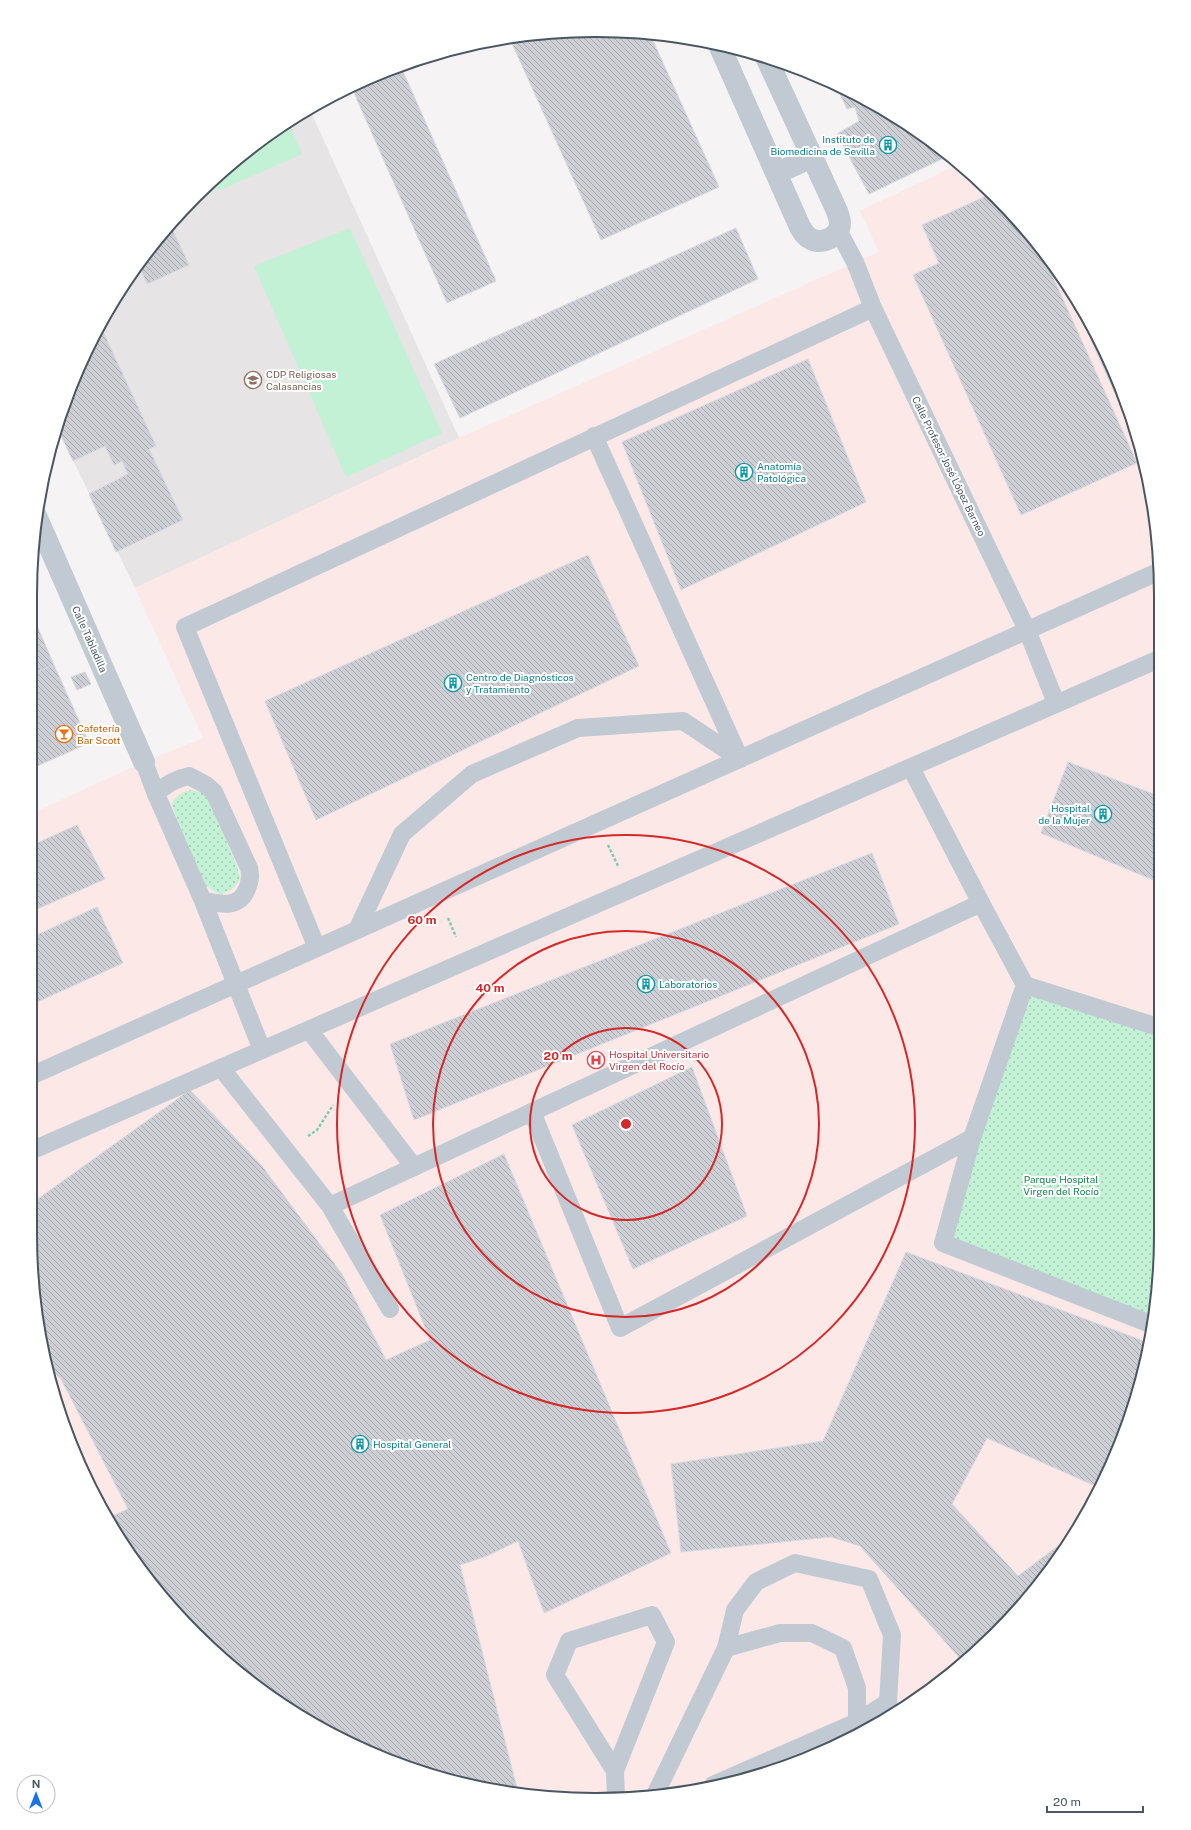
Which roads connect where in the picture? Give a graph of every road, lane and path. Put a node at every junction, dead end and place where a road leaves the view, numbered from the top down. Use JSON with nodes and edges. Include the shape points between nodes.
{"nodes":[{"id":1,"x":722,"y":52,"type":"edge"},
{"id":2,"x":770,"y":65,"type":"edge"},
{"id":3,"x":812,"y":157,"type":"junction"},
{"id":4,"x":777,"y":173,"type":"junction"},
{"id":5,"x":838,"y":230,"type":"junction"},
{"id":6,"x":873,"y":308,"type":"junction"},
{"id":7,"x":594,"y":436,"type":"junction"},
{"id":8,"x":41,"y":528,"type":"edge"},
{"id":9,"x":1153,"y":574,"type":"edge"},
{"id":10,"x":1027,"y":630,"type":"junction"},
{"id":11,"x":1154,"y":661,"type":"edge"},
{"id":12,"x":1056,"y":703,"type":"junction"},
{"id":13,"x":740,"y":759,"type":"junction"},
{"id":14,"x":144,"y":762,"type":"joint"},
{"id":15,"x":911,"y":768,"type":"junction"},
{"id":16,"x":156,"y":794,"type":"junction"},
{"id":17,"x":598,"y":823,"type":"junction"},
{"id":18,"x":630,"y":890,"type":"junction"},
{"id":19,"x":203,"y":901,"type":"junction"},
{"id":20,"x":981,"y":903,"type":"junction"},
{"id":21,"x":357,"y":930,"type":"junction"},
{"id":22,"x":317,"y":948,"type":"junction"},
{"id":23,"x":235,"y":985,"type":"junction"},
{"id":24,"x":1025,"y":985,"type":"junction"},
{"id":25,"x":1154,"y":1026,"type":"edge"},
{"id":26,"x":309,"y":1030,"type":"junction"},
{"id":27,"x":262,"y":1050,"type":"junction"},
{"id":28,"x":221,"y":1068,"type":"junction"},
{"id":29,"x":37,"y":1073,"type":"edge"},
{"id":30,"x":348,"y":1080,"type":"junction"},
{"id":31,"x":532,"y":1112,"type":"junction"},
{"id":32,"x":972,"y":1138,"type":"junction"},
{"id":33,"x":37,"y":1148,"type":"edge"},
{"id":34,"x":286,"y":1151,"type":"junction"},
{"id":35,"x":414,"y":1167,"type":"junction"},
{"id":36,"x":330,"y":1206,"type":"junction"},
{"id":37,"x":390,"y":1309,"type":"dead end"},
{"id":38,"x":1146,"y":1322,"type":"edge"},
{"id":39,"x":726,"y":1648,"type":"junction"},
{"id":40,"x":857,"y":1722,"type":"junction"},
{"id":41,"x":615,"y":1771,"type":"junction"},
{"id":42,"x":736,"y":1775,"type":"edge"},
{"id":43,"x":658,"y":1789,"type":"edge"},
{"id":44,"x":616,"y":1792,"type":"edge"}],
"edges":[{"from":1,"to":4,"type":"street"},
{"from":2,"to":3,"type":"street","name":"Calle Profesor José López Barneo"},
{"from":3,"to":4,"type":"street"},
{"from":3,"to":5,"type":"street","name":"Calle Profesor José López Barneo","via":[[837,211],[840,224]]},
{"from":4,"to":5,"type":"street","via":[[805,235],[819,242],[834,236]]},
{"from":5,"to":6,"type":"lane","name":"Calle Profesor José López Barneo","via":[[855,262]]},
{"from":6,"to":7,"type":"lane"},
{"from":6,"to":10,"type":"lane","name":"Calle Profesor José López Barneo"},
{"from":7,"to":13,"type":"lane"},
{"from":7,"to":22,"type":"lane","via":[[184,627]]},
{"from":8,"to":14,"type":"street","name":"Calle Tabladilla"},
{"from":9,"to":10,"type":"lane"},
{"from":10,"to":12,"type":"lane","name":"Calle Profesor José López Barneo"},
{"from":10,"to":13,"type":"lane"},
{"from":11,"to":12,"type":"lane"},
{"from":12,"to":15,"type":"lane"},
{"from":13,"to":17,"type":"lane"},
{"from":13,"to":21,"type":"lane","via":[[683,721],[578,728],[472,774],[402,834]]},
{"from":14,"to":16,"type":"lane"},
{"from":15,"to":18,"type":"lane"},
{"from":15,"to":20,"type":"lane"},
{"from":16,"to":19,"type":"lane"},
{"from":16,"to":19,"type":"lane","via":[[163,786],[189,776],[206,785],[220,802],[249,868],[251,877],[243,898],[227,904]]},
{"from":17,"to":18,"type":"path"},
{"from":17,"to":21,"type":"lane"},
{"from":18,"to":26,"type":"lane"},
{"from":19,"to":23,"type":"lane"},
{"from":20,"to":24,"type":"lane"},
{"from":20,"to":31,"type":"lane"},
{"from":21,"to":22,"type":"lane"},
{"from":22,"to":23,"type":"lane"},
{"from":23,"to":27,"type":"lane"},
{"from":23,"to":29,"type":"lane"},
{"from":24,"to":25,"type":"lane"},
{"from":24,"to":32,"type":"lane"},
{"from":26,"to":27,"type":"lane"},
{"from":26,"to":30,"type":"lane"},
{"from":27,"to":28,"type":"lane"},
{"from":28,"to":33,"type":"lane"},
{"from":28,"to":34,"type":"lane"},
{"from":30,"to":34,"type":"path","via":[[317,1130]]},
{"from":30,"to":35,"type":"lane"},
{"from":31,"to":32,"type":"lane","via":[[620,1328]]},
{"from":31,"to":35,"type":"lane"},
{"from":32,"to":38,"type":"lane","via":[[943,1242]]},
{"from":34,"to":36,"type":"lane"},
{"from":35,"to":36,"type":"lane"},
{"from":36,"to":37,"type":"lane"},
{"from":39,"to":40,"type":"lane","via":[[780,1633],[812,1633],[843,1648],[857,1688]]},
{"from":39,"to":40,"type":"lane","via":[[735,1610],[756,1582],[795,1563],[869,1579],[892,1635],[888,1702]]},
{"from":39,"to":43,"type":"lane"},
{"from":40,"to":42,"type":"lane"},
{"from":41,"to":41,"type":"lane","via":[[666,1642],[652,1615],[569,1641],[555,1675]]},
{"from":41,"to":44,"type":"lane"}]}
